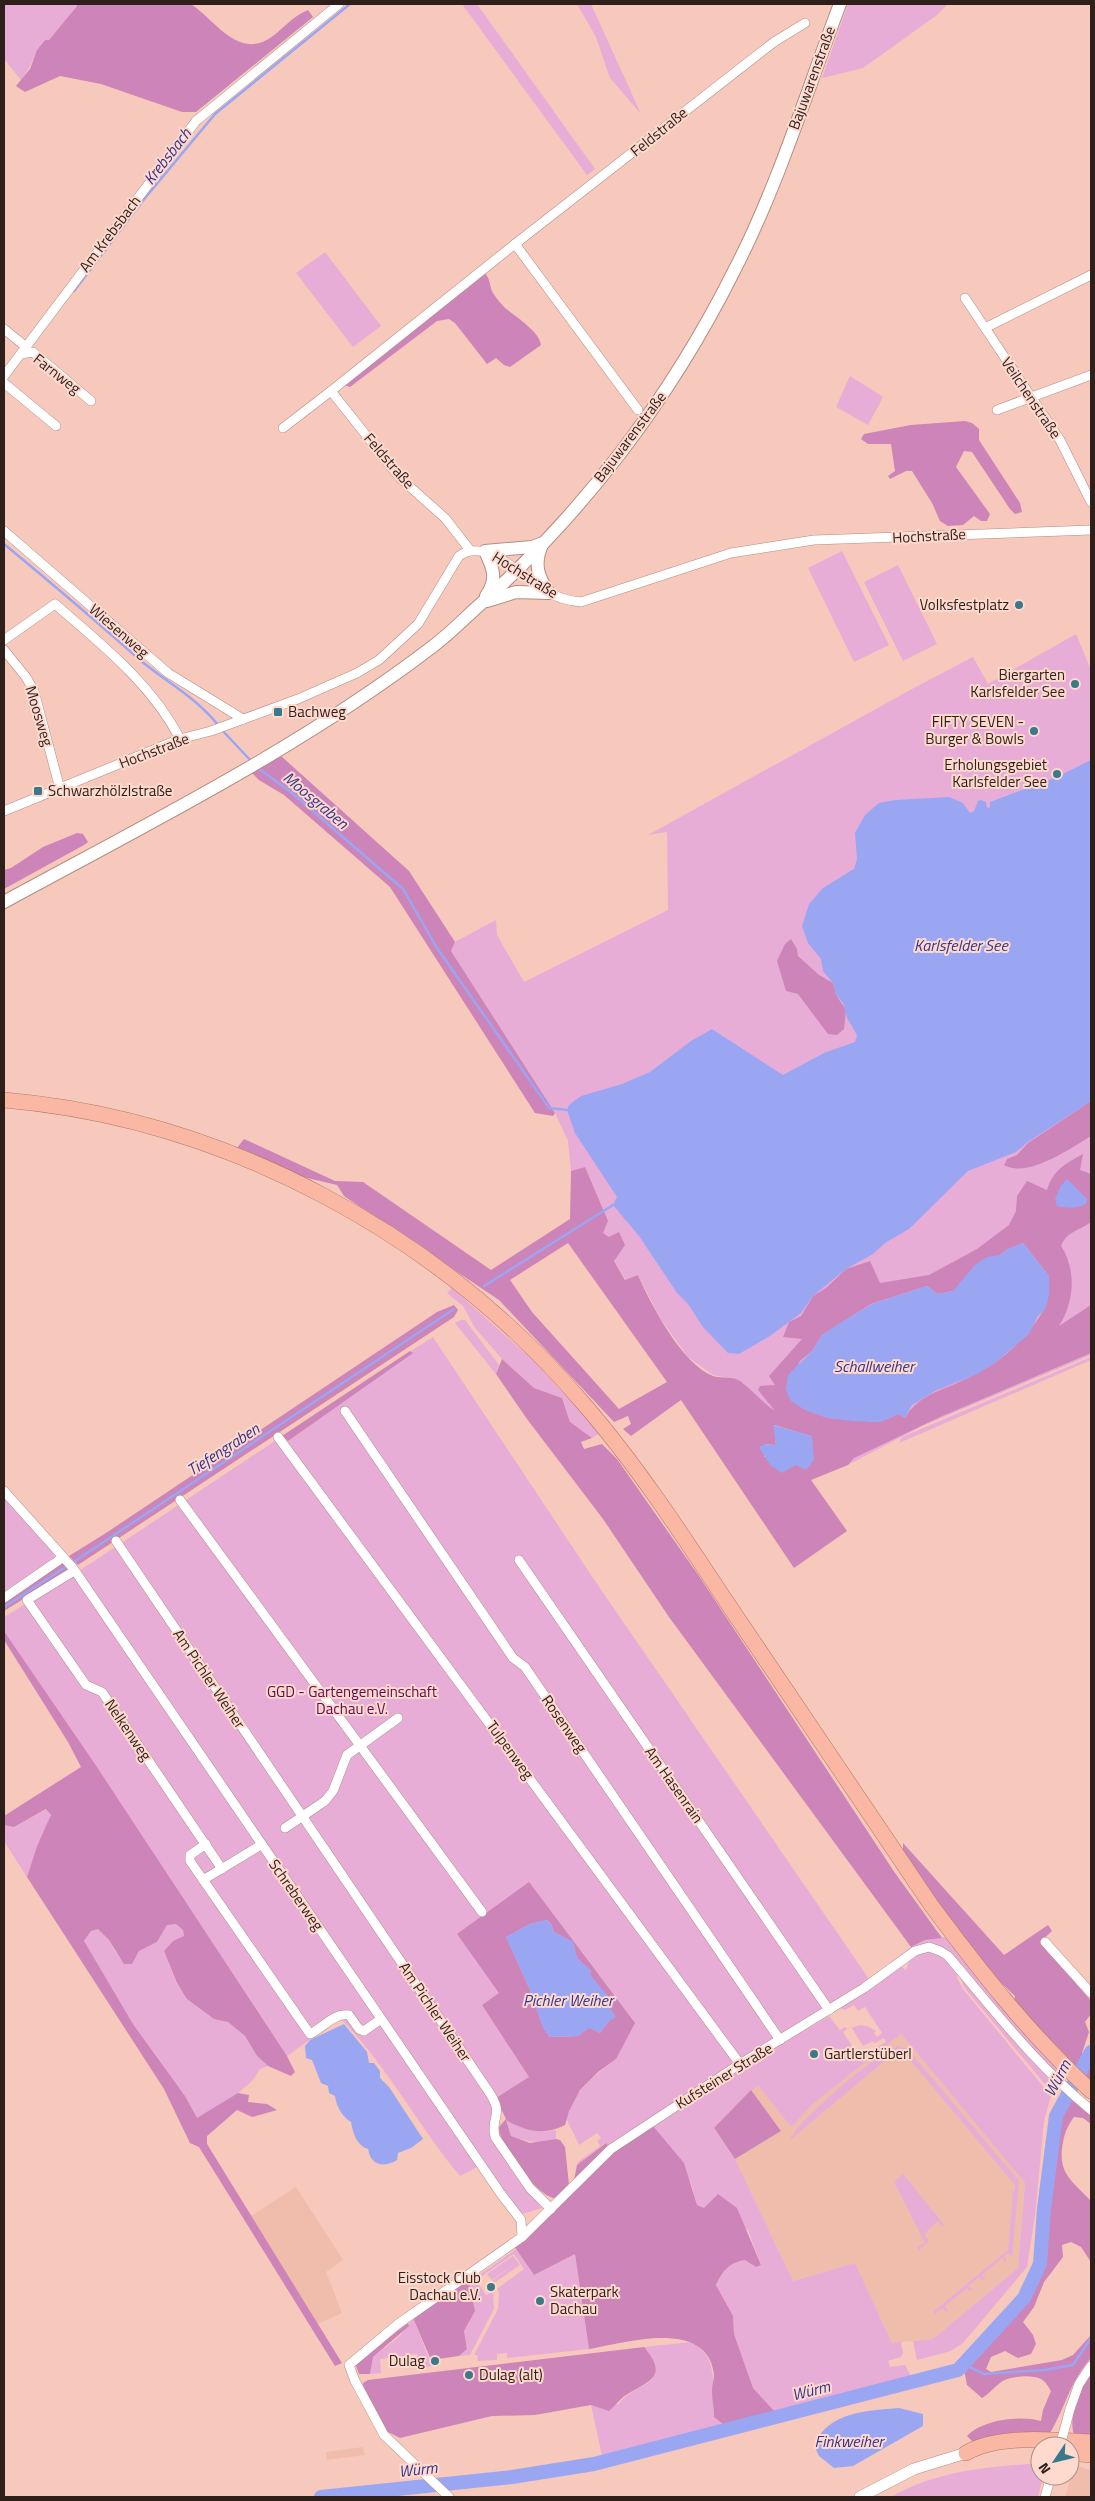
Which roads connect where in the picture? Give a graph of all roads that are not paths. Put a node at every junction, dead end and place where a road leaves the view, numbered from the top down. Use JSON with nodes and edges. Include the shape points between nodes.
{"nodes":[{"id":1,"x":339,"y":4,"type":"edge"},
{"id":2,"x":840,"y":4,"type":"edge"},
{"id":3,"x":805,"y":23,"type":"dead end"},
{"id":4,"x":515,"y":244,"type":"junction"},
{"id":5,"x":1091,"y":275,"type":"edge"},
{"id":6,"x":965,"y":298,"type":"dead end"},
{"id":7,"x":985,"y":328,"type":"junction"},
{"id":8,"x":4,"y":329,"type":"edge"},
{"id":9,"x":23,"y":350,"type":"junction"},
{"id":10,"x":1091,"y":375,"type":"edge"},
{"id":11,"x":4,"y":376,"type":"edge"},
{"id":12,"x":4,"y":383,"type":"edge"},
{"id":13,"x":331,"y":391,"type":"junction"},
{"id":14,"x":1030,"y":398,"type":"junction"},
{"id":15,"x":91,"y":401,"type":"dead end"},
{"id":16,"x":638,"y":410,"type":"dead end"},
{"id":17,"x":997,"y":410,"type":"dead end"},
{"id":18,"x":56,"y":426,"type":"dead end"},
{"id":19,"x":283,"y":428,"type":"dead end"},
{"id":20,"x":1091,"y":502,"type":"edge"},
{"id":21,"x":1091,"y":530,"type":"edge"},
{"id":22,"x":4,"y":531,"type":"edge"},
{"id":23,"x":543,"y":543,"type":"junction"},
{"id":24,"x":470,"y":550,"type":"junction"},
{"id":25,"x":485,"y":551,"type":"junction"},
{"id":26,"x":518,"y":571,"type":"junction"},
{"id":27,"x":549,"y":593,"type":"junction"},
{"id":28,"x":479,"y":606,"type":"junction"},
{"id":29,"x":4,"y":640,"type":"edge"},
{"id":30,"x":4,"y":650,"type":"edge"},
{"id":31,"x":243,"y":719,"type":"junction"},
{"id":32,"x":180,"y":739,"type":"junction"},
{"id":33,"x":60,"y":789,"type":"junction"},
{"id":34,"x":4,"y":811,"type":"edge"},
{"id":35,"x":4,"y":902,"type":"edge"},
{"id":36,"x":4,"y":1100,"type":"edge"},
{"id":37,"x":345,"y":1411,"type":"dead end"},
{"id":38,"x":278,"y":1437,"type":"dead end"},
{"id":39,"x":4,"y":1491,"type":"edge"},
{"id":40,"x":180,"y":1500,"type":"dead end"},
{"id":41,"x":116,"y":1541,"type":"dead end"},
{"id":42,"x":519,"y":1560,"type":"dead end"},
{"id":43,"x":69,"y":1565,"type":"junction"},
{"id":44,"x":4,"y":1598,"type":"edge"},
{"id":45,"x":398,"y":1718,"type":"dead end"},
{"id":46,"x":359,"y":1745,"type":"junction"},
{"id":47,"x":302,"y":1816,"type":"junction"},
{"id":48,"x":285,"y":1828,"type":"dead end"},
{"id":49,"x":206,"y":1844,"type":"junction"},
{"id":50,"x":261,"y":1844,"type":"junction"},
{"id":51,"x":222,"y":1869,"type":"junction"},
{"id":52,"x":203,"y":1880,"type":"junction"},
{"id":53,"x":482,"y":1912,"type":"dead end"},
{"id":54,"x":1045,"y":1942,"type":"dead end"},
{"id":55,"x":1091,"y":1993,"type":"edge"},
{"id":56,"x":829,"y":2010,"type":"junction"},
{"id":57,"x":381,"y":2019,"type":"junction"},
{"id":58,"x":780,"y":2040,"type":"junction"},
{"id":59,"x":740,"y":2064,"type":"junction"},
{"id":60,"x":1091,"y":2090,"type":"edge"},
{"id":61,"x":1091,"y":2110,"type":"edge"},
{"id":62,"x":552,"y":2209,"type":"junction"},
{"id":63,"x":522,"y":2237,"type":"junction"},
{"id":64,"x":1091,"y":2366,"type":"edge"},
{"id":65,"x":1063,"y":2436,"type":"edge"},
{"id":66,"x":1091,"y":2442,"type":"edge"},
{"id":67,"x":1030,"y":2451,"type":"edge"},
{"id":68,"x":966,"y":2453,"type":"junction"},
{"id":69,"x":448,"y":2497,"type":"edge"},
{"id":70,"x":860,"y":2497,"type":"edge"}],
"edges":[{"from":1,"to":9,"type":"street","name":"Am Krebsbach","via":[[196,120]]},
{"from":2,"to":23,"type":"main road","name":"Bajuwarenstraße","via":[[764,206],[725,288],[639,430],[572,513]]},
{"from":3,"to":4,"type":"street","name":"Feldstraße","via":[[774,42]]},
{"from":4,"to":13,"type":"street","name":"Feldstraße"},
{"from":4,"to":16,"type":"street"},
{"from":5,"to":7,"type":"street"},
{"from":6,"to":7,"type":"street","name":"Veilchenstraße"},
{"from":7,"to":14,"type":"street","name":"Veilchenstraße"},
{"from":8,"to":9,"type":"street"},
{"from":9,"to":11,"type":"street","name":"Am Krebsbach"},
{"from":9,"to":15,"type":"street","name":"Farnweg","via":[[33,352]]},
{"from":10,"to":14,"type":"street"},
{"from":12,"to":18,"type":"street"},
{"from":13,"to":19,"type":"street","name":"Feldstraße"},
{"from":13,"to":24,"type":"street","name":"Feldstraße","via":[[400,478],[445,518]]},
{"from":14,"to":17,"type":"street"},
{"from":14,"to":20,"type":"street","name":"Veilchenstraße","via":[[1060,440]]},
{"from":21,"to":27,"type":"street","name":"Hochstraße","via":[[814,540],[731,553],[593,599],[568,601]]},
{"from":22,"to":31,"type":"street","name":"Wiesenweg","via":[[168,673]]},
{"from":23,"to":25,"type":"main road"},
{"from":23,"to":26,"type":"main road","name":"Bajuwarenstraße"},
{"from":23,"to":27,"type":"main road","via":[[536,560],[538,573]]},
{"from":24,"to":25,"type":"street","name":"Hochstraße"},
{"from":24,"to":31,"type":"street","name":"Hochstraße","via":[[459,556],[418,624],[379,660],[338,683]]},
{"from":25,"to":26,"type":"street","name":"Hochstraße"},
{"from":25,"to":28,"type":"main road","via":[[495,579]]},
{"from":26,"to":27,"type":"street","name":"Hochstraße"},
{"from":26,"to":28,"type":"main road","name":"Bajuwarenstraße"},
{"from":27,"to":28,"type":"main road","via":[[516,592]]},
{"from":28,"to":35,"type":"main road","name":"Bajuwarenstraße","via":[[434,645],[355,703],[246,768]]},
{"from":29,"to":32,"type":"street","via":[[55,604],[139,682],[169,719]]},
{"from":30,"to":33,"type":"street","name":"Moosweg","via":[[34,691]]},
{"from":31,"to":32,"type":"street","name":"Hochstraße"},
{"from":32,"to":33,"type":"street","name":"Hochstraße"},
{"from":33,"to":34,"type":"street","name":"Hochstraße"},
{"from":36,"to":60,"type":"highway","via":[[50,1105],[141,1124],[209,1145],[278,1173],[356,1213],[475,1297],[582,1402],[637,1472],[931,1906],[1003,1999]]},
{"from":37,"to":58,"type":"street","name":"Rosenweg","via":[[501,1642],[525,1667]]},
{"from":38,"to":59,"type":"street","name":"Tulpenweg"},
{"from":39,"to":43,"type":"street","name":"Schreberweg"},
{"from":40,"to":46,"type":"street"},
{"from":41,"to":47,"type":"street","name":"Am Pichler Weiher"},
{"from":42,"to":56,"type":"street","name":"Am Hasenrain"},
{"from":43,"to":44,"type":"street"},
{"from":43,"to":49,"type":"street","name":"Nelkenweg","via":[[27,1600],[86,1685],[102,1692]]},
{"from":43,"to":50,"type":"street","name":"Schreberweg"},
{"from":45,"to":46,"type":"street"},
{"from":46,"to":47,"type":"street","via":[[347,1755],[334,1791]]},
{"from":46,"to":53,"type":"street"},
{"from":47,"to":48,"type":"street"},
{"from":47,"to":62,"type":"street","name":"Am Pichler Weiher","via":[[496,2103],[495,2137],[530,2188]]},
{"from":49,"to":51,"type":"street","name":"Nelkenweg"},
{"from":49,"to":52,"type":"street","via":[[190,1855]]},
{"from":50,"to":51,"type":"street"},
{"from":50,"to":57,"type":"street","name":"Schreberweg"},
{"from":51,"to":52,"type":"street"},
{"from":52,"to":57,"type":"street","via":[[310,2034],[337,2016],[348,2015],[364,2031]]},
{"from":54,"to":55,"type":"street"},
{"from":56,"to":58,"type":"street","name":"Kufsteiner Straße"},
{"from":56,"to":61,"type":"street","name":"Kufsteiner Straße","via":[[915,1951],[935,1948],[948,1956],[1011,2033]]},
{"from":57,"to":63,"type":"street","name":"Schreberweg","via":[[521,2220]]},
{"from":58,"to":59,"type":"street","name":"Kufsteiner Straße"},
{"from":59,"to":62,"type":"street","name":"Kufsteiner Straße","via":[[611,2149]]},
{"from":62,"to":63,"type":"street","name":"Kufsteiner Straße"},
{"from":63,"to":69,"type":"street","name":"Kufsteiner Straße","via":[[398,2324],[349,2365],[384,2435]]},
{"from":64,"to":65,"type":"street","bridge":true,"via":[[1070,2408]]},
{"from":66,"to":68,"type":"highway","via":[[1006,2442],[977,2447]]},
{"from":67,"to":68,"type":"highway"},
{"from":68,"to":70,"type":"street","via":[[914,2469]]}]}
